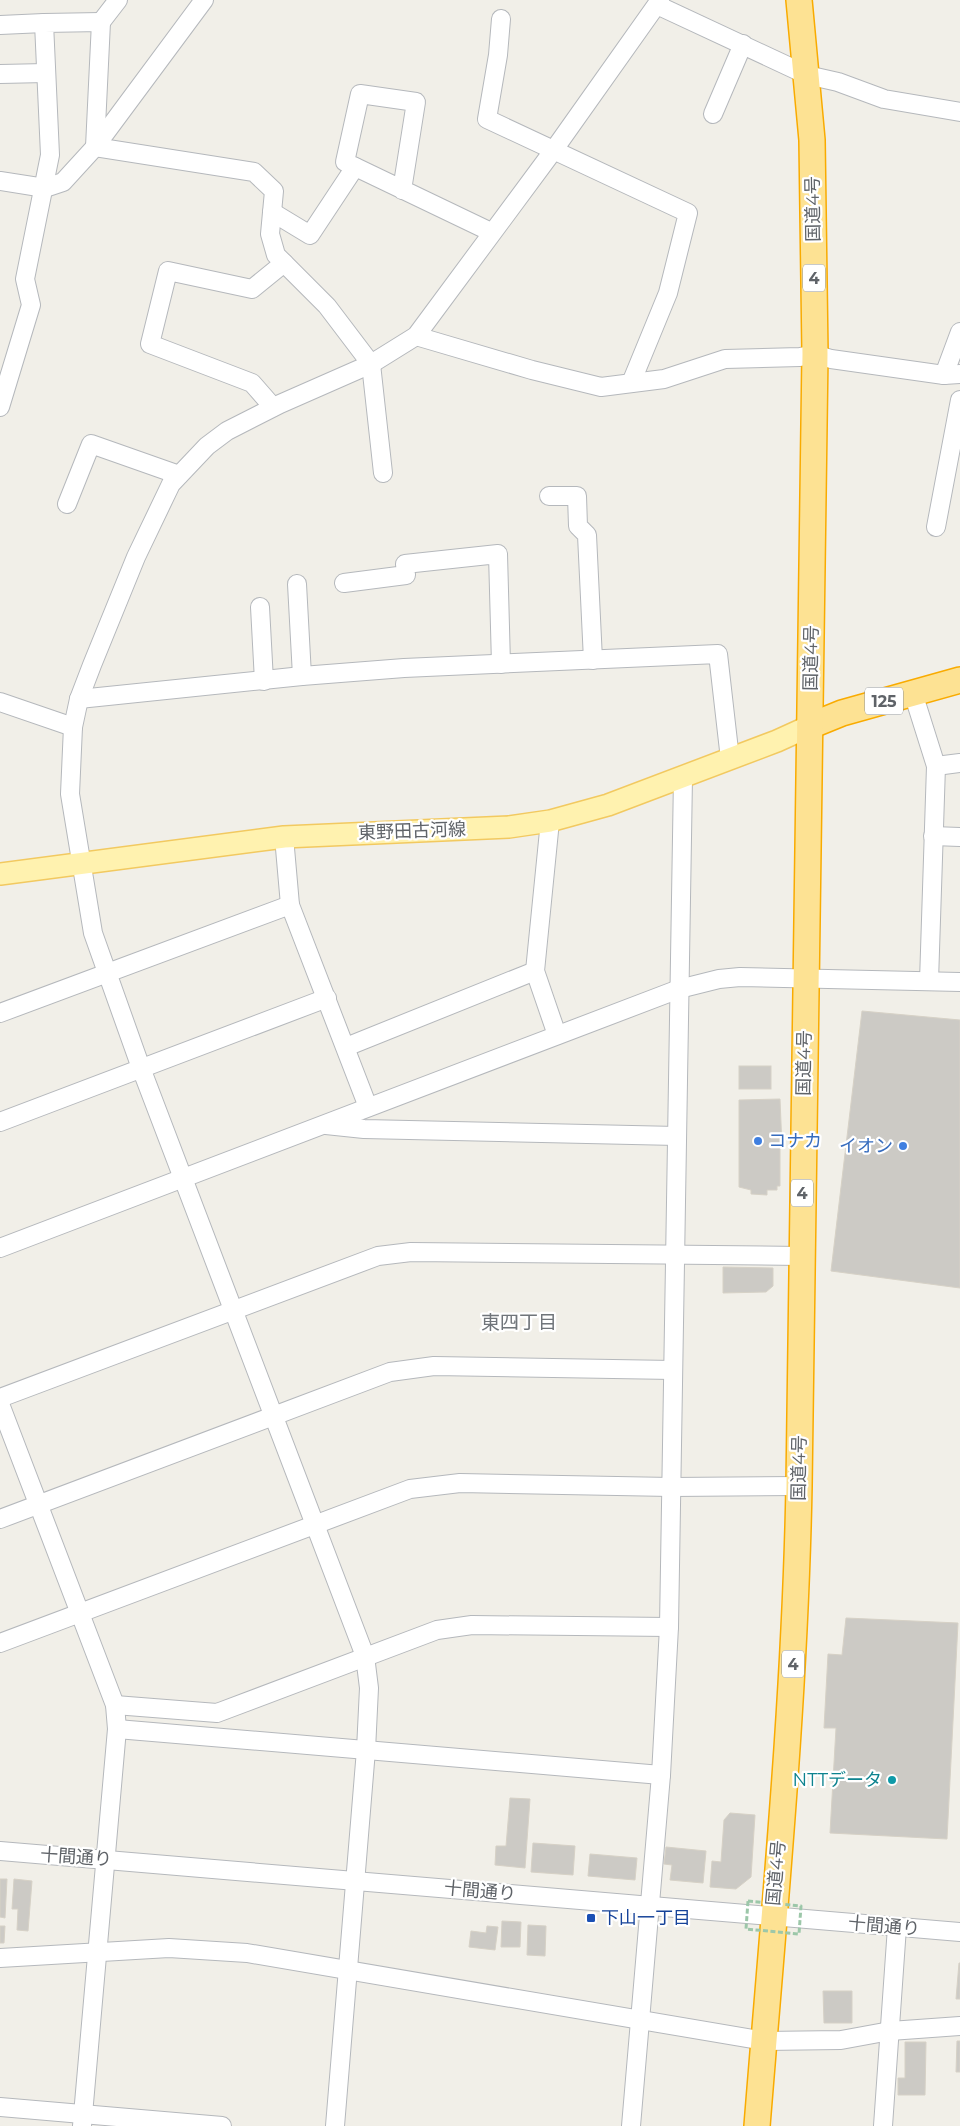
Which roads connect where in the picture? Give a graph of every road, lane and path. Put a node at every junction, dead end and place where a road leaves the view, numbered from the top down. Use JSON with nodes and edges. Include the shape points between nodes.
{"nodes":[{"id":1,"x":118,"y":0,"type":"edge"},
{"id":2,"x":204,"y":0,"type":"edge"},
{"id":3,"x":799,"y":0,"type":"edge"},
{"id":4,"x":659,"y":2,"type":"edge"},
{"id":5,"x":501,"y":19,"type":"dead end"},
{"id":6,"x":101,"y":22,"type":"junction"},
{"id":7,"x":44,"y":23,"type":"junction"},
{"id":8,"x":0,"y":25,"type":"edge"},
{"id":9,"x":743,"y":44,"type":"junction"},
{"id":10,"x":46,"y":73,"type":"junction"},
{"id":11,"x":0,"y":74,"type":"edge"},
{"id":12,"x":807,"y":75,"type":"junction"},
{"id":13,"x":960,"y":112,"type":"edge"},
{"id":14,"x":713,"y":114,"type":"dead end"},
{"id":15,"x":95,"y":146,"type":"junction"},
{"id":16,"x":553,"y":151,"type":"junction"},
{"id":17,"x":355,"y":167,"type":"junction"},
{"id":18,"x":0,"y":182,"type":"edge"},
{"id":19,"x":45,"y":188,"type":"junction"},
{"id":20,"x":402,"y":190,"type":"junction"},
{"id":21,"x":272,"y":212,"type":"junction"},
{"id":22,"x":491,"y":232,"type":"junction"},
{"id":23,"x":284,"y":263,"type":"junction"},
{"id":24,"x":960,"y":332,"type":"edge"},
{"id":25,"x":416,"y":336,"type":"junction"},
{"id":26,"x":815,"y":354,"type":"junction"},
{"id":27,"x":371,"y":364,"type":"junction"},
{"id":28,"x":952,"y":374,"type":"edge"},
{"id":29,"x":631,"y":383,"type":"junction"},
{"id":30,"x":960,"y":400,"type":"edge"},
{"id":31,"x":0,"y":407,"type":"edge"},
{"id":32,"x":273,"y":407,"type":"junction"},
{"id":33,"x":384,"y":473,"type":"dead end"},
{"id":34,"x":179,"y":475,"type":"junction"},
{"id":35,"x":548,"y":496,"type":"dead end"},
{"id":36,"x":67,"y":504,"type":"dead end"},
{"id":37,"x":936,"y":528,"type":"dead end"},
{"id":38,"x":344,"y":582,"type":"dead end"},
{"id":39,"x":297,"y":584,"type":"dead end"},
{"id":40,"x":260,"y":607,"type":"dead end"},
{"id":41,"x":592,"y":660,"type":"junction"},
{"id":42,"x":501,"y":664,"type":"junction"},
{"id":43,"x":302,"y":676,"type":"junction"},
{"id":44,"x":960,"y":680,"type":"edge"},
{"id":45,"x":264,"y":681,"type":"junction"},
{"id":46,"x":913,"y":692,"type":"junction"},
{"id":47,"x":79,"y":699,"type":"junction"},
{"id":48,"x":0,"y":702,"type":"edge"},
{"id":49,"x":810,"y":726,"type":"junction"},
{"id":50,"x":73,"y":727,"type":"junction"},
{"id":51,"x":730,"y":759,"type":"junction"},
{"id":52,"x":960,"y":763,"type":"edge"},
{"id":53,"x":936,"y":766,"type":"junction"},
{"id":54,"x":683,"y":777,"type":"junction"},
{"id":55,"x":550,"y":821,"type":"junction"},
{"id":56,"x":933,"y":836,"type":"junction"},
{"id":57,"x":284,"y":837,"type":"junction"},
{"id":58,"x":960,"y":837,"type":"edge"},
{"id":59,"x":82,"y":862,"type":"junction"},
{"id":60,"x":0,"y":874,"type":"edge"},
{"id":61,"x":290,"y":904,"type":"junction"},
{"id":62,"x":535,"y":971,"type":"junction"},
{"id":63,"x":108,"y":973,"type":"junction"},
{"id":64,"x":806,"y":976,"type":"junction"},
{"id":65,"x":929,"y":981,"type":"junction"},
{"id":66,"x":960,"y":982,"type":"edge"},
{"id":67,"x":679,"y":989,"type":"junction"},
{"id":68,"x":327,"y":998,"type":"junction"},
{"id":69,"x":0,"y":1013,"type":"edge"},
{"id":70,"x":557,"y":1035,"type":"junction"},
{"id":71,"x":346,"y":1047,"type":"junction"},
{"id":72,"x":141,"y":1068,"type":"junction"},
{"id":73,"x":368,"y":1107,"type":"junction"},
{"id":74,"x":0,"y":1122,"type":"edge"},
{"id":75,"x":323,"y":1124,"type":"junction"},
{"id":76,"x":677,"y":1136,"type":"junction"},
{"id":77,"x":184,"y":1177,"type":"junction"},
{"id":78,"x":0,"y":1248,"type":"edge"},
{"id":79,"x":674,"y":1254,"type":"junction"},
{"id":80,"x":801,"y":1256,"type":"junction"},
{"id":81,"x":234,"y":1310,"type":"junction"},
{"id":82,"x":673,"y":1370,"type":"junction"},
{"id":83,"x":0,"y":1398,"type":"edge"},
{"id":84,"x":0,"y":1404,"type":"edge"},
{"id":85,"x":273,"y":1416,"type":"junction"},
{"id":86,"x":799,"y":1486,"type":"junction"},
{"id":87,"x":671,"y":1487,"type":"junction"},
{"id":88,"x":40,"y":1504,"type":"junction"},
{"id":89,"x":0,"y":1519,"type":"edge"},
{"id":90,"x":315,"y":1526,"type":"junction"},
{"id":91,"x":80,"y":1613,"type":"junction"},
{"id":92,"x":669,"y":1627,"type":"junction"},
{"id":93,"x":0,"y":1643,"type":"edge"},
{"id":94,"x":364,"y":1656,"type":"junction"},
{"id":95,"x":115,"y":1705,"type":"junction"},
{"id":96,"x":117,"y":1729,"type":"junction"},
{"id":97,"x":366,"y":1750,"type":"junction"},
{"id":98,"x":661,"y":1775,"type":"junction"},
{"id":99,"x":0,"y":1851,"type":"edge"},
{"id":100,"x":105,"y":1859,"type":"junction"},
{"id":101,"x":355,"y":1880,"type":"junction"},
{"id":102,"x":649,"y":1906,"type":"junction"},
{"id":103,"x":773,"y":1916,"type":"junction"},
{"id":104,"x":897,"y":1927,"type":"junction"},
{"id":105,"x":746,"y":1930,"type":"joint"},
{"id":106,"x":960,"y":1932,"type":"edge"},
{"id":107,"x":98,"y":1951,"type":"junction"},
{"id":108,"x":0,"y":1958,"type":"edge"},
{"id":109,"x":347,"y":1969,"type":"junction"},
{"id":110,"x":640,"y":2022,"type":"junction"},
{"id":111,"x":960,"y":2026,"type":"edge"},
{"id":112,"x":890,"y":2031,"type":"junction"},
{"id":113,"x":764,"y":2041,"type":"junction"},
{"id":114,"x":0,"y":2107,"type":"edge"},
{"id":115,"x":83,"y":2120,"type":"edge"},
{"id":116,"x":222,"y":2126,"type":"edge"},
{"id":117,"x":335,"y":2126,"type":"edge"},
{"id":118,"x":630,"y":2126,"type":"edge"},
{"id":119,"x":757,"y":2126,"type":"edge"},
{"id":120,"x":883,"y":2126,"type":"edge"}],
"edges":[{"from":1,"to":6,"type":"street"},
{"from":2,"to":15,"type":"street"},
{"from":3,"to":12,"type":"highway","name":"国道4号","number":"4"},
{"from":4,"to":9,"type":"street"},
{"from":4,"to":16,"type":"street"},
{"from":5,"to":16,"type":"street","via":[[487,119]]},
{"from":6,"to":7,"type":"street"},
{"from":6,"to":15,"type":"street"},
{"from":7,"to":8,"type":"street"},
{"from":7,"to":10,"type":"street"},
{"from":9,"to":12,"type":"street"},
{"from":9,"to":14,"type":"street"},
{"from":10,"to":11,"type":"street"},
{"from":10,"to":19,"type":"street","via":[[50,156]]},
{"from":12,"to":13,"type":"street","via":[[838,82],[884,99]]},
{"from":12,"to":26,"type":"highway","name":"国道4号","number":"4","via":[[813,169]]},
{"from":15,"to":19,"type":"street","via":[[63,182]]},
{"from":15,"to":21,"type":"street","via":[[254,172],[274,190]]},
{"from":16,"to":22,"type":"street"},
{"from":16,"to":29,"type":"street","via":[[688,213],[668,293]]},
{"from":17,"to":20,"type":"street"},
{"from":17,"to":20,"type":"street","via":[[344,162],[360,94],[416,102]]},
{"from":17,"to":21,"type":"street","via":[[310,235]]},
{"from":18,"to":19,"type":"street"},
{"from":19,"to":31,"type":"street","via":[[26,279],[30,304]]},
{"from":20,"to":22,"type":"street"},
{"from":21,"to":23,"type":"street","via":[[270,234],[276,255]]},
{"from":22,"to":25,"type":"street"},
{"from":23,"to":27,"type":"street","via":[[327,306]]},
{"from":23,"to":32,"type":"street","via":[[252,289],[168,271],[150,344],[252,383]]},
{"from":24,"to":28,"type":"street"},
{"from":25,"to":27,"type":"street"},
{"from":25,"to":29,"type":"street","via":[[601,387]]},
{"from":26,"to":28,"type":"street","via":[[831,359]]},
{"from":26,"to":29,"type":"street","via":[[800,358],[725,359],[664,380]]},
{"from":26,"to":49,"type":"highway","name":"国道4号","number":"4"},
{"from":27,"to":32,"type":"street"},
{"from":27,"to":33,"type":"street"},
{"from":30,"to":37,"type":"street"},
{"from":32,"to":34,"type":"street","via":[[206,446]]},
{"from":34,"to":36,"type":"street","via":[[91,444]]},
{"from":34,"to":47,"type":"street","via":[[171,484],[142,542]]},
{"from":35,"to":41,"type":"street","via":[[577,496],[578,526],[587,535]]},
{"from":38,"to":42,"type":"street","via":[[406,575],[406,564],[498,554]]},
{"from":39,"to":43,"type":"street"},
{"from":40,"to":45,"type":"street"},
{"from":41,"to":42,"type":"street"},
{"from":41,"to":51,"type":"street","via":[[718,654]]},
{"from":42,"to":43,"type":"street"},
{"from":43,"to":45,"type":"street"},
{"from":44,"to":46,"type":"highway","number":"125"},
{"from":45,"to":47,"type":"street"},
{"from":46,"to":49,"type":"highway","number":"125"},
{"from":46,"to":53,"type":"street"},
{"from":47,"to":50,"type":"street"},
{"from":48,"to":50,"type":"street"},
{"from":49,"to":51,"type":"main road","name":"東野田古河線"},
{"from":49,"to":64,"type":"highway","name":"国道4号","number":"4"},
{"from":50,"to":59,"type":"street","via":[[70,794]]},
{"from":51,"to":54,"type":"main road","name":"東野田古河線"},
{"from":52,"to":53,"type":"street"},
{"from":53,"to":56,"type":"street"},
{"from":54,"to":55,"type":"main road","name":"東野田古河線","via":[[608,805]]},
{"from":54,"to":67,"type":"street"},
{"from":55,"to":57,"type":"main road","name":"東野田古河線","via":[[509,827]]},
{"from":55,"to":62,"type":"street"},
{"from":56,"to":58,"type":"street"},
{"from":56,"to":65,"type":"street"},
{"from":57,"to":59,"type":"main road","name":"東野田古河線"},
{"from":57,"to":61,"type":"street"},
{"from":59,"to":60,"type":"main road","name":"東野田古河線"},
{"from":59,"to":63,"type":"street","via":[[93,932]]},
{"from":61,"to":63,"type":"street"},
{"from":61,"to":68,"type":"street"},
{"from":62,"to":70,"type":"street"},
{"from":62,"to":71,"type":"street"},
{"from":63,"to":69,"type":"street"},
{"from":63,"to":72,"type":"street"},
{"from":64,"to":65,"type":"street"},
{"from":64,"to":67,"type":"street","via":[[719,979]]},
{"from":64,"to":80,"type":"highway","name":"国道4号","number":"4"},
{"from":65,"to":66,"type":"street"},
{"from":67,"to":70,"type":"street"},
{"from":67,"to":76,"type":"street"},
{"from":68,"to":71,"type":"street"},
{"from":68,"to":72,"type":"street"},
{"from":70,"to":73,"type":"street"},
{"from":71,"to":73,"type":"street"},
{"from":72,"to":74,"type":"street"},
{"from":72,"to":77,"type":"street"},
{"from":73,"to":75,"type":"street"},
{"from":75,"to":76,"type":"street","via":[[364,1129]]},
{"from":75,"to":77,"type":"street"},
{"from":76,"to":79,"type":"street"},
{"from":77,"to":78,"type":"street"},
{"from":77,"to":81,"type":"street"},
{"from":79,"to":80,"type":"street"},
{"from":79,"to":81,"type":"street","via":[[393,1254],[378,1256]]},
{"from":79,"to":82,"type":"street"},
{"from":80,"to":86,"type":"highway","name":"国道4号","number":"4"},
{"from":81,"to":83,"type":"street"},
{"from":81,"to":85,"type":"street"},
{"from":82,"to":85,"type":"street","via":[[412,1368],[390,1372]]},
{"from":82,"to":87,"type":"street"},
{"from":84,"to":88,"type":"street"},
{"from":85,"to":88,"type":"street"},
{"from":85,"to":90,"type":"street"},
{"from":86,"to":87,"type":"street"},
{"from":86,"to":103,"type":"highway","name":"国道4号","number":"4","via":[[790,1709]]},
{"from":87,"to":90,"type":"street","via":[[460,1483],[410,1489]]},
{"from":87,"to":92,"type":"street"},
{"from":88,"to":89,"type":"street"},
{"from":88,"to":91,"type":"street"},
{"from":90,"to":91,"type":"street"},
{"from":90,"to":94,"type":"street"},
{"from":91,"to":93,"type":"street"},
{"from":91,"to":95,"type":"street"},
{"from":92,"to":94,"type":"street","via":[[472,1625],[437,1630]]},
{"from":92,"to":98,"type":"street"},
{"from":94,"to":95,"type":"street","via":[[217,1713]]},
{"from":94,"to":97,"type":"street","via":[[369,1688]]},
{"from":95,"to":96,"type":"street"},
{"from":96,"to":97,"type":"street"},
{"from":96,"to":100,"type":"street"},
{"from":97,"to":98,"type":"street"},
{"from":97,"to":101,"type":"street"},
{"from":98,"to":102,"type":"street"},
{"from":99,"to":100,"type":"street","name":"十間通り"},
{"from":100,"to":101,"type":"street","name":"十間通り"},
{"from":100,"to":107,"type":"street"},
{"from":101,"to":102,"type":"street","name":"十間通り"},
{"from":101,"to":109,"type":"street"},
{"from":102,"to":103,"type":"street","name":"十間通り"},
{"from":102,"to":110,"type":"street"},
{"from":103,"to":104,"type":"street","name":"十間通り"},
{"from":103,"to":113,"type":"highway","name":"国道4号","number":"4"},
{"from":104,"to":106,"type":"street","name":"十間通り"},
{"from":104,"to":112,"type":"street"},
{"from":105,"to":105,"type":"path","bridge":true,"via":[[798,1934],[801,1906],[748,1901]]},
{"from":107,"to":108,"type":"street"},
{"from":107,"to":109,"type":"street","via":[[206,1949]]},
{"from":107,"to":115,"type":"street"},
{"from":109,"to":110,"type":"street"},
{"from":109,"to":117,"type":"street"},
{"from":110,"to":113,"type":"street"},
{"from":110,"to":118,"type":"street"},
{"from":111,"to":112,"type":"street"},
{"from":112,"to":113,"type":"street","via":[[841,2040]]},
{"from":112,"to":120,"type":"street"},
{"from":113,"to":119,"type":"highway","name":"国道4号","number":"4"},
{"from":114,"to":115,"type":"street"},
{"from":115,"to":116,"type":"street"}]}
